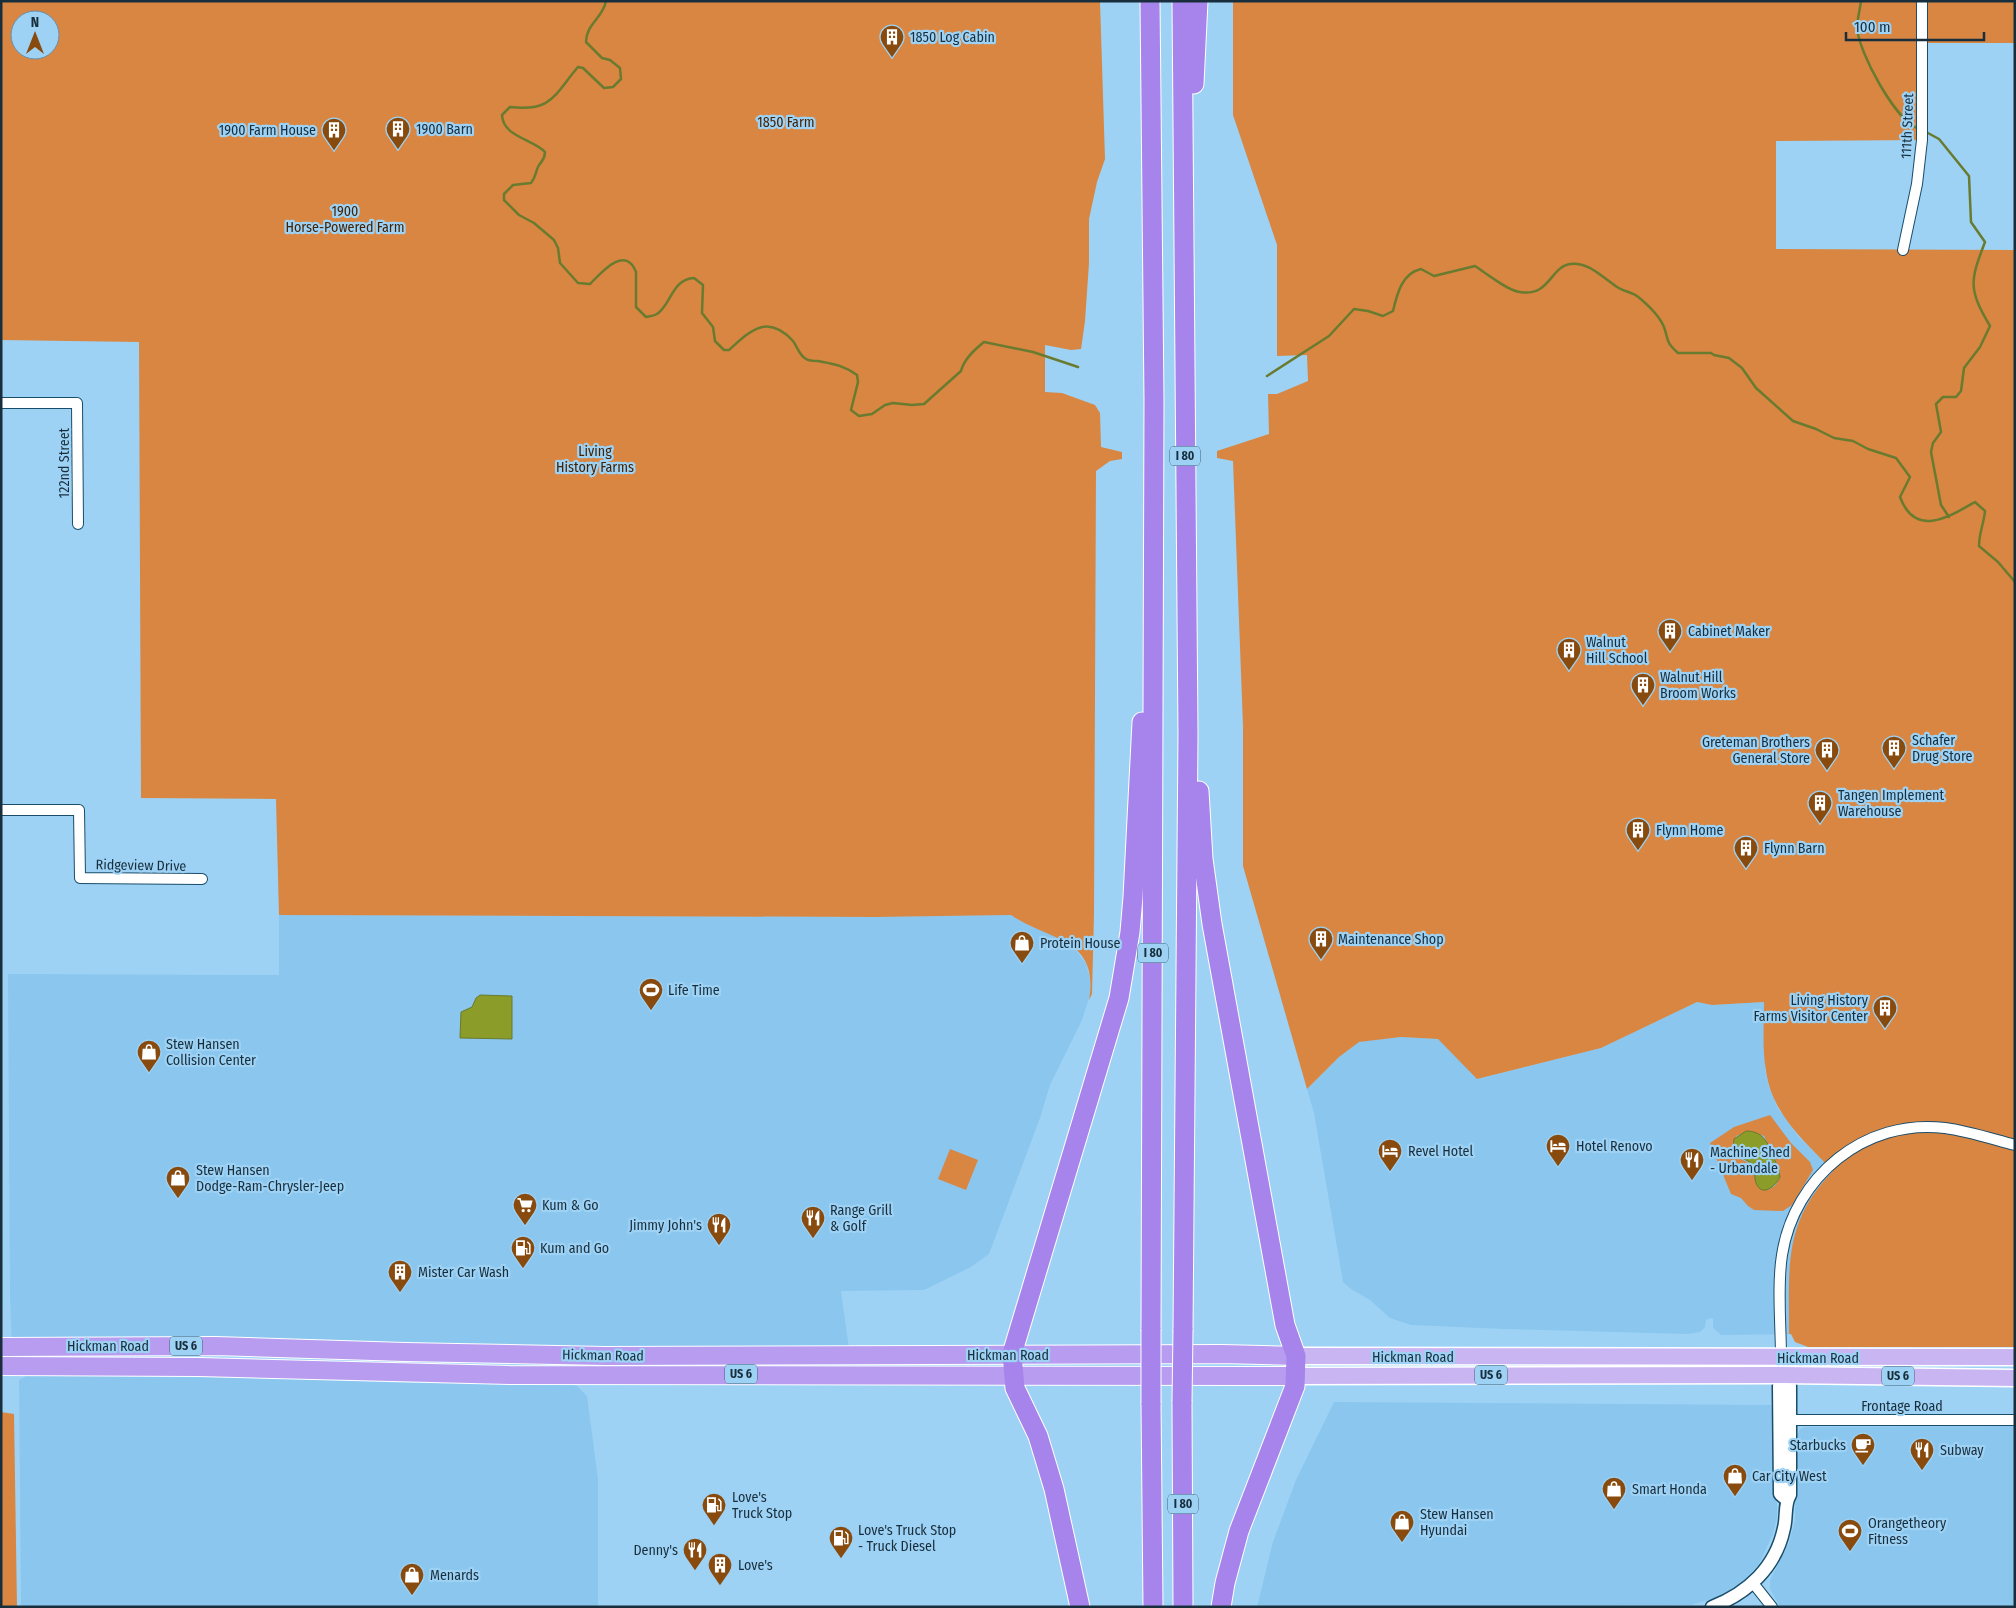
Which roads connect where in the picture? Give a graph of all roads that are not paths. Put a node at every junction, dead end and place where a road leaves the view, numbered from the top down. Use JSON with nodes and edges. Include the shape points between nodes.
{"nodes":[{"id":1,"x":1149,"y":1,"type":"edge"},
{"id":2,"x":1182,"y":1,"type":"edge"},
{"id":3,"x":1198,"y":1,"type":"edge"},
{"id":4,"x":1922,"y":1,"type":"edge"},
{"id":5,"x":1183,"y":177,"type":"junction"},
{"id":6,"x":1903,"y":250,"type":"dead end"},
{"id":7,"x":1,"y":403,"type":"edge"},
{"id":8,"x":78,"y":524,"type":"dead end"},
{"id":9,"x":1154,"y":576,"type":"junction"},
{"id":10,"x":1188,"y":734,"type":"junction"},
{"id":11,"x":1,"y":810,"type":"edge"},
{"id":12,"x":202,"y":879,"type":"dead end"},
{"id":13,"x":2015,"y":1145,"type":"edge"},
{"id":14,"x":1,"y":1347,"type":"edge"},
{"id":15,"x":280,"y":1348,"type":"junction"},
{"id":16,"x":405,"y":1352,"type":"junction"},
{"id":17,"x":1012,"y":1354,"type":"junction"},
{"id":18,"x":1296,"y":1356,"type":"junction"},
{"id":19,"x":2015,"y":1357,"type":"edge"},
{"id":20,"x":1781,"y":1358,"type":"junction"},
{"id":21,"x":1,"y":1366,"type":"edge"},
{"id":22,"x":146,"y":1366,"type":"junction"},
{"id":23,"x":281,"y":1370,"type":"junction"},
{"id":24,"x":1782,"y":1375,"type":"junction"},
{"id":25,"x":1013,"y":1376,"type":"junction"},
{"id":26,"x":1296,"y":1376,"type":"junction"},
{"id":27,"x":2015,"y":1378,"type":"edge"},
{"id":28,"x":1790,"y":1420,"type":"junction"},
{"id":29,"x":2015,"y":1420,"type":"edge"},
{"id":30,"x":1787,"y":1500,"type":"junction"},
{"id":31,"x":1754,"y":1583,"type":"junction"},
{"id":32,"x":1080,"y":1607,"type":"edge"},
{"id":33,"x":1153,"y":1607,"type":"edge"},
{"id":34,"x":1183,"y":1607,"type":"edge"},
{"id":35,"x":1221,"y":1607,"type":"edge"},
{"id":36,"x":1712,"y":1607,"type":"edge"},
{"id":37,"x":1772,"y":1607,"type":"edge"}],
"edges":[{"from":1,"to":9,"type":"highway","number":"I 80"},
{"from":2,"to":5,"type":"highway","number":"I 80"},
{"from":3,"to":5,"type":"highway","via":[[1194,79]]},
{"from":4,"to":6,"type":"street","name":"111th Street","via":[[1922,140],[1917,184]]},
{"from":5,"to":10,"type":"highway","number":"I 80"},
{"from":7,"to":8,"type":"street","name":"122nd Street","via":[[77,403]]},
{"from":9,"to":17,"type":"highway","via":[[1133,897],[1119,998]]},
{"from":9,"to":33,"type":"highway","number":"I 80","bridge":true},
{"from":10,"to":18,"type":"highway","via":[[1198,770],[1203,859],[1212,924],[1285,1325]]},
{"from":10,"to":34,"type":"highway","number":"I 80","bridge":true},
{"from":11,"to":12,"type":"street","name":"Ridgeview Drive","via":[[79,810],[80,878]]},
{"from":13,"to":20,"type":"street","via":[[1945,1128],[1904,1129],[1881,1134],[1859,1144],[1823,1171],[1798,1206],[1782,1254]]},
{"from":14,"to":15,"type":"highway","name":"Hickman Road","number":"US 6"},
{"from":15,"to":16,"type":"highway","name":"Hickman Road","number":"US 6"},
{"from":15,"to":22,"type":"highway","via":[[276,1355],[266,1357],[201,1355],[166,1359]]},
{"from":16,"to":17,"type":"highway","name":"Hickman Road","number":"US 6","via":[[830,1356]]},
{"from":16,"to":23,"type":"highway","via":[[393,1359],[296,1359],[283,1365]]},
{"from":17,"to":18,"type":"highway","name":"Hickman Road","number":"US 6"},
{"from":17,"to":25,"type":"highway"},
{"from":18,"to":20,"type":"main road","name":"Hickman Road","number":"US 6"},
{"from":18,"to":26,"type":"highway"},
{"from":19,"to":20,"type":"main road","name":"Hickman Road","number":"US 6"},
{"from":20,"to":24,"type":"street"},
{"from":21,"to":22,"type":"highway","name":"Hickman Road","number":"US 6"},
{"from":22,"to":23,"type":"highway","name":"Hickman Road","number":"US 6"},
{"from":23,"to":25,"type":"highway","name":"Hickman Road","number":"US 6","via":[[510,1375]]},
{"from":24,"to":26,"type":"main road","name":"Hickman Road","number":"US 6"},
{"from":24,"to":27,"type":"main road","name":"Hickman Road","number":"US 6"},
{"from":24,"to":28,"type":"street","via":[[1790,1386]]},
{"from":24,"to":30,"type":"street","via":[[1779,1386],[1780,1494]]},
{"from":25,"to":26,"type":"highway","name":"Hickman Road","number":"US 6"},
{"from":25,"to":32,"type":"highway","via":[[1015,1388],[1038,1436],[1054,1489]]},
{"from":26,"to":35,"type":"highway","via":[[1295,1386],[1239,1531]]},
{"from":28,"to":29,"type":"street","name":"Frontage Road"},
{"from":28,"to":30,"type":"street","via":[[1790,1495]]},
{"from":30,"to":31,"type":"street","via":[[1781,1542],[1771,1562]]},
{"from":31,"to":36,"type":"street"},
{"from":31,"to":37,"type":"street"}]}
